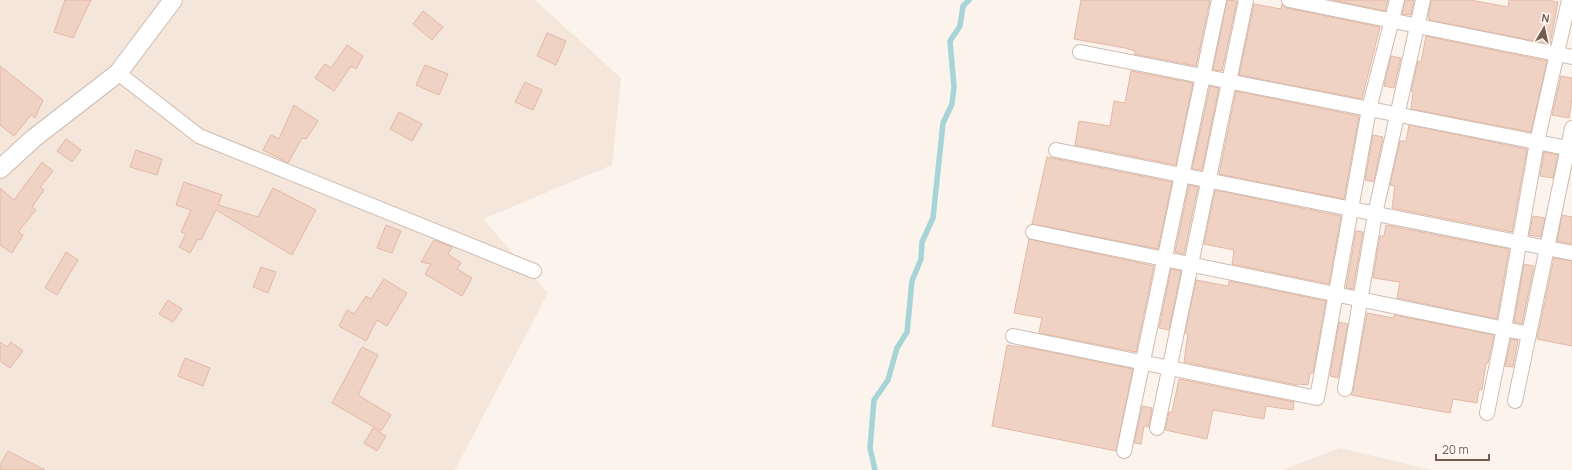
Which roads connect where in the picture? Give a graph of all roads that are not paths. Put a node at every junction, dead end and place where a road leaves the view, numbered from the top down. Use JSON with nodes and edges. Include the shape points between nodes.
{"nodes":[{"id":1,"x":173,"y":0,"type":"edge"},
{"id":2,"x":1219,"y":0,"type":"edge"},
{"id":3,"x":1246,"y":0,"type":"edge"},
{"id":4,"x":1289,"y":0,"type":"edge"},
{"id":5,"x":1397,"y":0,"type":"edge"},
{"id":6,"x":1423,"y":0,"type":"edge"},
{"id":7,"x":1570,"y":0,"type":"edge"},
{"id":8,"x":1392,"y":20,"type":"junction"},
{"id":9,"x":1417,"y":26,"type":"junction"},
{"id":10,"x":1080,"y":52,"type":"dead end"},
{"id":11,"x":1557,"y":54,"type":"junction"},
{"id":12,"x":1572,"y":57,"type":"edge"},
{"id":13,"x":118,"y":73,"type":"junction"},
{"id":14,"x":1203,"y":76,"type":"junction"},
{"id":15,"x":1230,"y":81,"type":"junction"},
{"id":16,"x":1369,"y":109,"type":"junction"},
{"id":17,"x":1397,"y":115,"type":"junction"},
{"id":18,"x":1572,"y":128,"type":"edge"},
{"id":19,"x":1537,"y":142,"type":"junction"},
{"id":20,"x":1570,"y":149,"type":"edge"},
{"id":21,"x":1056,"y":150,"type":"dead end"},
{"id":22,"x":0,"y":169,"type":"edge"},
{"id":23,"x":1182,"y":175,"type":"junction"},
{"id":24,"x":1209,"y":181,"type":"junction"},
{"id":25,"x":1351,"y":209,"type":"junction"},
{"id":26,"x":1375,"y":214,"type":"junction"},
{"id":27,"x":1033,"y":232,"type":"dead end"},
{"id":28,"x":1520,"y":242,"type":"junction"},
{"id":29,"x":1547,"y":248,"type":"junction"},
{"id":30,"x":1572,"y":253,"type":"edge"},
{"id":31,"x":1164,"y":259,"type":"junction"},
{"id":32,"x":1191,"y":264,"type":"junction"},
{"id":33,"x":534,"y":271,"type":"dead end"},
{"id":34,"x":1335,"y":294,"type":"junction"},
{"id":35,"x":1360,"y":299,"type":"junction"},
{"id":36,"x":1504,"y":329,"type":"junction"},
{"id":37,"x":1529,"y":334,"type":"junction"},
{"id":38,"x":1013,"y":336,"type":"dead end"},
{"id":39,"x":1143,"y":363,"type":"junction"},
{"id":40,"x":1170,"y":368,"type":"junction"},
{"id":41,"x":1345,"y":389,"type":"dead end"},
{"id":42,"x":1515,"y":401,"type":"dead end"},
{"id":43,"x":1487,"y":413,"type":"dead end"},
{"id":44,"x":1157,"y":428,"type":"dead end"},
{"id":45,"x":1124,"y":451,"type":"dead end"}],
"edges":[{"from":1,"to":13,"type":"street"},
{"from":2,"to":14,"type":"street"},
{"from":3,"to":15,"type":"street"},
{"from":4,"to":8,"type":"street"},
{"from":5,"to":8,"type":"street"},
{"from":6,"to":9,"type":"street"},
{"from":7,"to":11,"type":"street"},
{"from":8,"to":9,"type":"street"},
{"from":8,"to":16,"type":"street"},
{"from":9,"to":11,"type":"street"},
{"from":9,"to":17,"type":"street"},
{"from":10,"to":14,"type":"street"},
{"from":11,"to":12,"type":"street"},
{"from":11,"to":19,"type":"street"},
{"from":13,"to":22,"type":"street","via":[[34,138]]},
{"from":13,"to":33,"type":"street","via":[[199,136]]},
{"from":14,"to":15,"type":"street"},
{"from":14,"to":23,"type":"street"},
{"from":15,"to":16,"type":"street"},
{"from":15,"to":24,"type":"street"},
{"from":16,"to":17,"type":"street"},
{"from":16,"to":25,"type":"street"},
{"from":17,"to":19,"type":"street"},
{"from":17,"to":26,"type":"street"},
{"from":18,"to":20,"type":"street"},
{"from":19,"to":20,"type":"street"},
{"from":19,"to":28,"type":"street"},
{"from":20,"to":29,"type":"street"},
{"from":21,"to":23,"type":"street"},
{"from":23,"to":24,"type":"street"},
{"from":23,"to":31,"type":"street"},
{"from":24,"to":25,"type":"street"},
{"from":24,"to":32,"type":"street"},
{"from":25,"to":26,"type":"street"},
{"from":25,"to":34,"type":"street"},
{"from":26,"to":28,"type":"street"},
{"from":26,"to":35,"type":"street"},
{"from":27,"to":31,"type":"street"},
{"from":28,"to":29,"type":"street"},
{"from":28,"to":36,"type":"street"},
{"from":29,"to":30,"type":"street"},
{"from":29,"to":37,"type":"street"},
{"from":31,"to":32,"type":"street"},
{"from":31,"to":39,"type":"street"},
{"from":32,"to":34,"type":"street"},
{"from":32,"to":40,"type":"street"},
{"from":34,"to":35,"type":"street"},
{"from":34,"to":40,"type":"street","via":[[1317,398]]},
{"from":35,"to":36,"type":"street"},
{"from":35,"to":41,"type":"street"},
{"from":36,"to":37,"type":"street"},
{"from":36,"to":43,"type":"street"},
{"from":37,"to":42,"type":"street"},
{"from":38,"to":39,"type":"street"},
{"from":39,"to":40,"type":"street"},
{"from":39,"to":45,"type":"street"},
{"from":40,"to":44,"type":"street"}]}
